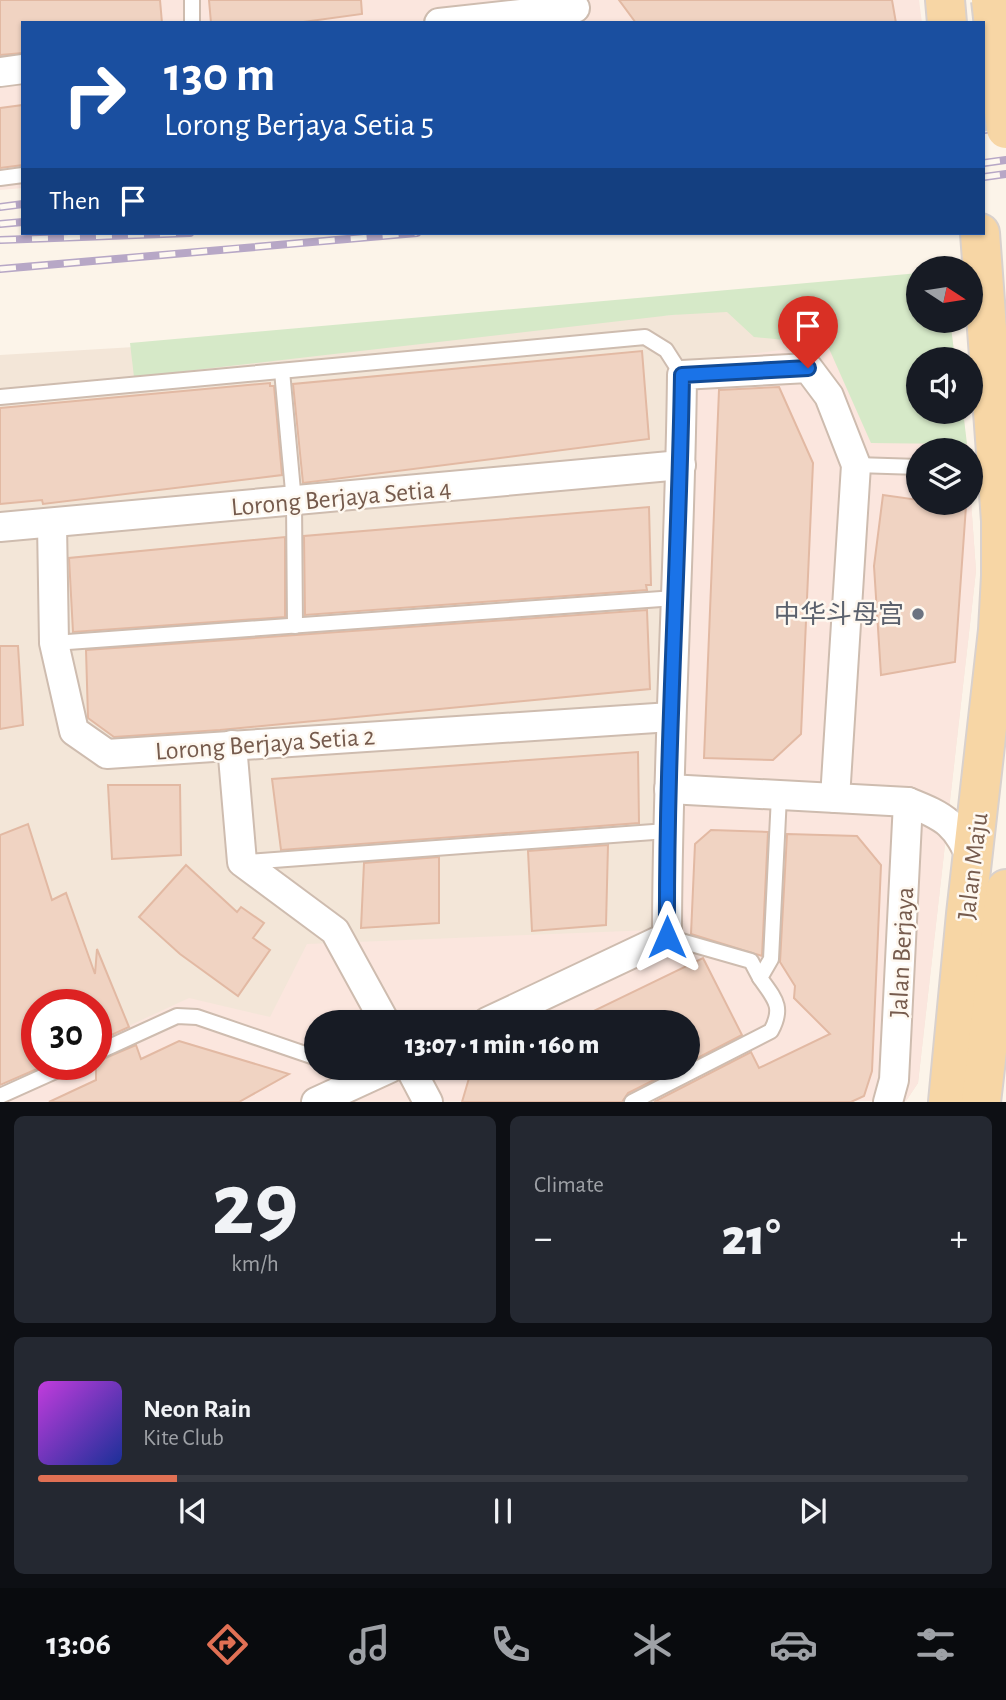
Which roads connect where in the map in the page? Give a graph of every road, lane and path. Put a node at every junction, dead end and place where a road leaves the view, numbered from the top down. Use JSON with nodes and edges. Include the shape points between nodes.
{"nodes":[{"id":1,"x":192,"y":0,"type":"edge"},
{"id":2,"x":945,"y":0,"type":"edge"},
{"id":3,"x":964,"y":0,"type":"edge"},
{"id":4,"x":991,"y":0,"type":"edge"},
{"id":5,"x":577,"y":10,"type":"edge"},
{"id":6,"x":192,"y":21,"type":"edge"},
{"id":7,"x":460,"y":21,"type":"edge"},
{"id":8,"x":947,"y":21,"type":"edge"},
{"id":9,"x":965,"y":21,"type":"edge"},
{"id":10,"x":21,"y":69,"type":"edge"},
{"id":11,"x":0,"y":72,"type":"edge"},
{"id":12,"x":1006,"y":129,"type":"edge"},
{"id":13,"x":21,"y":175,"type":"edge"},
{"id":14,"x":0,"y":178,"type":"edge"},
{"id":15,"x":980,"y":235,"type":"edge"},
{"id":16,"x":282,"y":371,"type":"junction"},
{"id":17,"x":682,"y":375,"type":"junction"},
{"id":18,"x":0,"y":397,"type":"edge"},
{"id":19,"x":856,"y":465,"type":"junction"},
{"id":20,"x":681,"y":466,"type":"junction"},
{"id":21,"x":906,"y":467,"type":"edge"},
{"id":22,"x":294,"y":502,"type":"junction"},
{"id":23,"x":52,"y":524,"type":"junction"},
{"id":24,"x":0,"y":527,"type":"edge"},
{"id":25,"x":675,"y":598,"type":"junction"},
{"id":26,"x":295,"y":626,"type":"junction"},
{"id":27,"x":54,"y":643,"type":"junction"},
{"id":28,"x":670,"y":717,"type":"junction"},
{"id":29,"x":232,"y":745,"type":"junction"},
{"id":30,"x":669,"y":789,"type":"junction"},
{"id":31,"x":779,"y":796,"type":"junction"},
{"id":32,"x":835,"y":798,"type":"junction"},
{"id":33,"x":908,"y":802,"type":"junction"},
{"id":34,"x":667,"y":831,"type":"junction"},
{"id":35,"x":242,"y":862,"type":"junction"},
{"id":36,"x":973,"y":862,"type":"junction"},
{"id":37,"x":1006,"y":889,"type":"edge"},
{"id":38,"x":667,"y":937,"type":"junction"},
{"id":39,"x":1002,"y":958,"type":"edge"},
{"id":40,"x":761,"y":978,"type":"junction"},
{"id":41,"x":378,"y":1010,"type":"edge"},
{"id":42,"x":512,"y":1010,"type":"edge"},
{"id":43,"x":112,"y":1046,"type":"edge"},
{"id":44,"x":304,"y":1054,"type":"edge"},
{"id":45,"x":36,"y":1080,"type":"edge"},
{"id":46,"x":352,"y":1080,"type":"edge"},
{"id":47,"x":417,"y":1080,"type":"edge"},
{"id":48,"x":0,"y":1096,"type":"edge"},
{"id":49,"x":316,"y":1101,"type":"edge"},
{"id":50,"x":428,"y":1101,"type":"edge"},
{"id":51,"x":632,"y":1101,"type":"edge"},
{"id":52,"x":888,"y":1101,"type":"edge"},
{"id":53,"x":948,"y":1101,"type":"edge"},
{"id":54,"x":981,"y":1101,"type":"edge"}],
"edges":[{"from":1,"to":6,"type":"lane"},
{"from":2,"to":8,"type":"main road"},
{"from":3,"to":9,"type":"main road"},
{"from":4,"to":12,"type":"main road","bridge":true},
{"from":5,"to":7,"type":"street"},
{"from":10,"to":11,"type":"street"},
{"from":13,"to":14,"type":"lane"},
{"from":15,"to":36,"type":"main road","name":"Jalan Maju","via":[[1001,521],[998,630]]},
{"from":16,"to":17,"type":"lane","via":[[645,337],[666,351]]},
{"from":16,"to":18,"type":"lane"},
{"from":16,"to":22,"type":"lane"},
{"from":17,"to":19,"type":"street","via":[[808,368],[829,396]]},
{"from":17,"to":20,"type":"street"},
{"from":19,"to":21,"type":"lane"},
{"from":19,"to":32,"type":"street"},
{"from":20,"to":22,"type":"street","name":"Lorong Berjaya Setia 4"},
{"from":20,"to":25,"type":"street"},
{"from":22,"to":23,"type":"street","name":"Lorong Berjaya Setia 4"},
{"from":22,"to":26,"type":"lane"},
{"from":23,"to":24,"type":"street","name":"Lorong Berjaya Setia 4"},
{"from":23,"to":27,"type":"street","name":"Lorong Berjaya Setia 2"},
{"from":25,"to":26,"type":"lane"},
{"from":25,"to":28,"type":"street"},
{"from":26,"to":27,"type":"lane"},
{"from":27,"to":29,"type":"street","name":"Lorong Berjaya Setia 2","via":[[74,731],[107,754]]},
{"from":28,"to":29,"type":"street","name":"Lorong Berjaya Setia 2"},
{"from":28,"to":30,"type":"street"},
{"from":29,"to":35,"type":"street"},
{"from":30,"to":31,"type":"street"},
{"from":30,"to":34,"type":"street"},
{"from":31,"to":32,"type":"street"},
{"from":31,"to":40,"type":"lane","via":[[771,959]]},
{"from":32,"to":33,"type":"street"},
{"from":33,"to":36,"type":"street","via":[[952,825]]},
{"from":33,"to":52,"type":"street","name":"Jalan Berjaya","via":[[894,1080]]},
{"from":34,"to":35,"type":"lane"},
{"from":34,"to":38,"type":"street"},
{"from":35,"to":41,"type":"street","via":[[334,932]]},
{"from":36,"to":53,"type":"main road","name":"Jalan Maju"},
{"from":37,"to":39,"type":"main road","name":"Jalan Maju"},
{"from":38,"to":40,"type":"lane","via":[[751,961]]},
{"from":38,"to":42,"type":"street"},
{"from":39,"to":54,"type":"main road","name":"Jalan Maju"},
{"from":40,"to":51,"type":"lane","via":[[776,1000],[778,1017],[771,1031]]},
{"from":43,"to":44,"type":"lane","via":[[177,1016],[197,1017]]},
{"from":45,"to":48,"type":"lane"},
{"from":46,"to":49,"type":"street"},
{"from":47,"to":50,"type":"street"}]}
